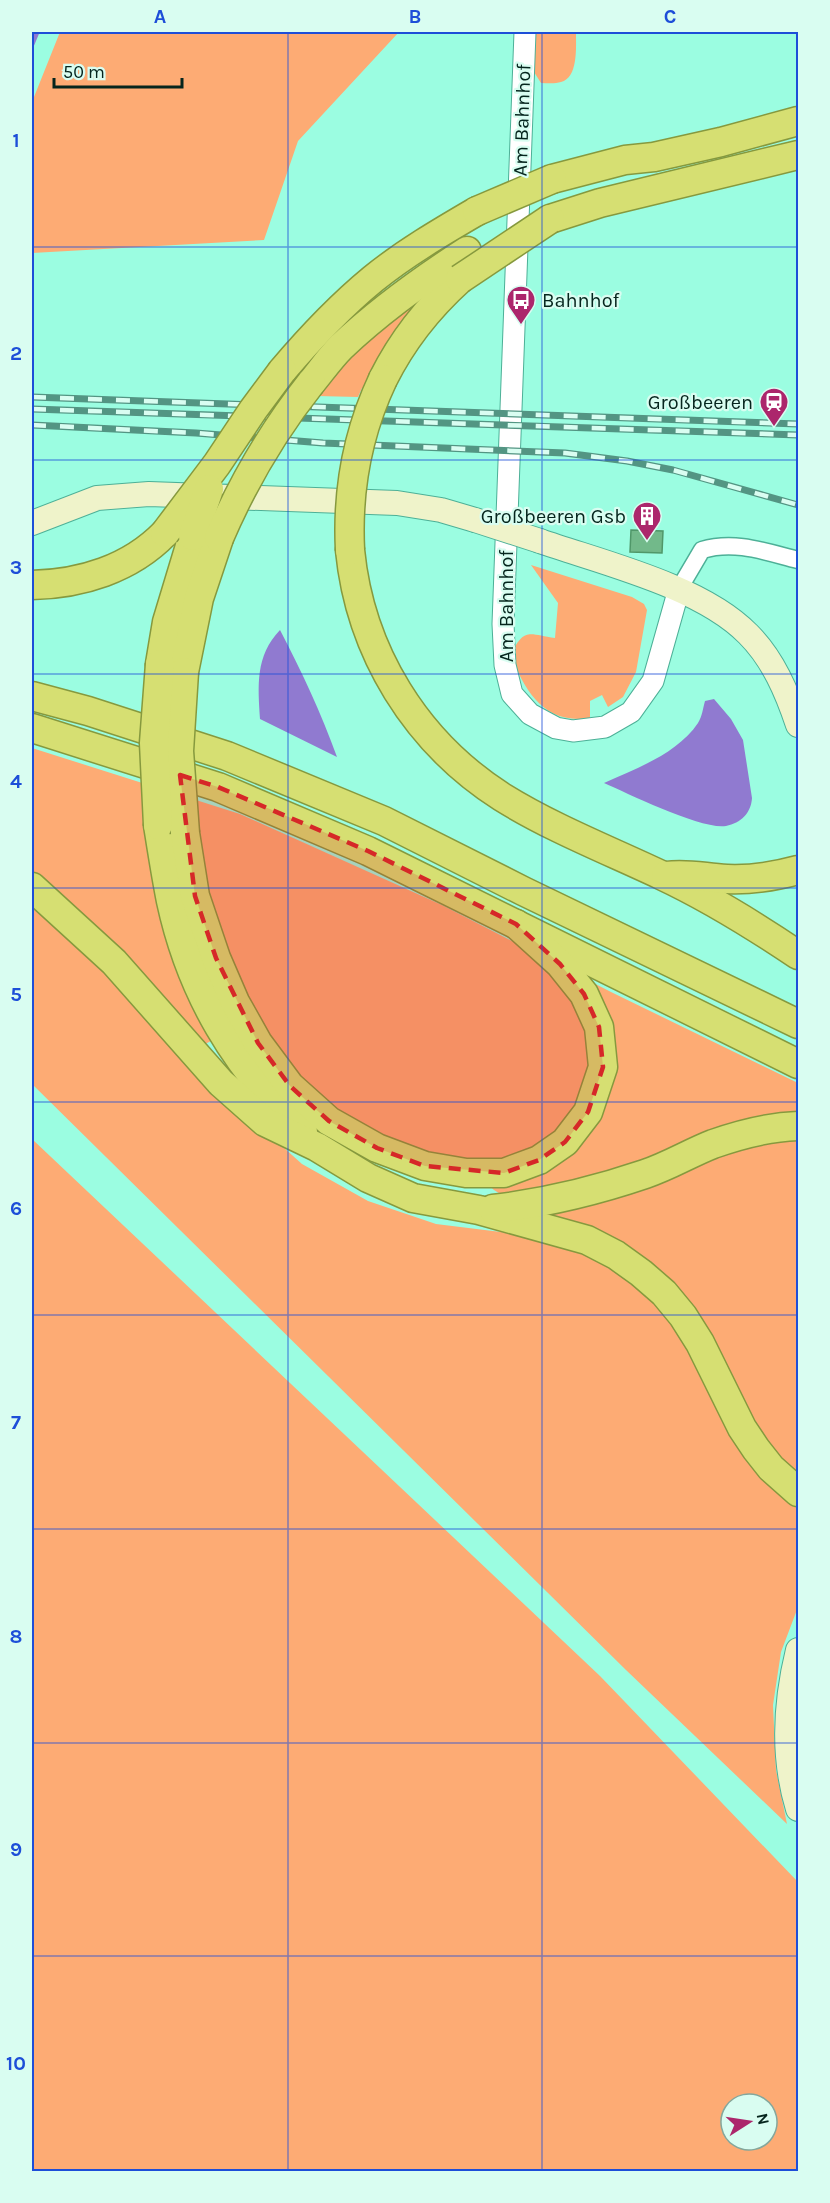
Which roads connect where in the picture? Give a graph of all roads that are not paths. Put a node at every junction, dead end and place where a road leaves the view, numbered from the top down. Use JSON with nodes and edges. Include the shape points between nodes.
{"nodes":[{"id":1,"x":525,"y":32,"type":"edge"},
{"id":2,"x":798,"y":122,"type":"edge"},
{"id":3,"x":798,"y":155,"type":"edge"},
{"id":4,"x":550,"y":219,"type":"junction"},
{"id":5,"x":217,"y":465,"type":"junction"},
{"id":6,"x":32,"y":523,"type":"edge"},
{"id":7,"x":206,"y":537,"type":"junction"},
{"id":8,"x":798,"y":560,"type":"edge"},
{"id":9,"x":32,"y":585,"type":"edge"},
{"id":10,"x":679,"y":589,"type":"junction"},
{"id":11,"x":172,"y":668,"type":"junction"},
{"id":12,"x":32,"y":696,"type":"edge"},
{"id":13,"x":798,"y":725,"type":"edge"},
{"id":14,"x":32,"y":728,"type":"edge"},
{"id":15,"x":798,"y":870,"type":"edge"},
{"id":16,"x":663,"y":876,"type":"junction"},
{"id":17,"x":32,"y":887,"type":"edge"},
{"id":18,"x":516,"y":924,"type":"junction"},
{"id":19,"x":798,"y":955,"type":"edge"},
{"id":20,"x":798,"y":1024,"type":"edge"},
{"id":21,"x":798,"y":1064,"type":"edge"},
{"id":22,"x":798,"y":1126,"type":"edge"},
{"id":23,"x":317,"y":1146,"type":"junction"},
{"id":24,"x":479,"y":1210,"type":"junction"},
{"id":25,"x":798,"y":1491,"type":"edge"},
{"id":26,"x":798,"y":1650,"type":"edge"},
{"id":27,"x":798,"y":1809,"type":"edge"}],
"edges":[{"from":1,"to":10,"type":"street","name":"Am Bahnhof","via":[[503,624],[505,665],[512,694],[531,714],[556,728],[573,731],[605,727],[631,712],[653,681]]},
{"from":2,"to":5,"type":"highway","bridge":true,"via":[[552,179],[477,211],[434,236],[373,279],[318,329],[253,410]]},
{"from":3,"to":4,"type":"highway","via":[[609,200]]},
{"from":4,"to":7,"type":"highway","bridge":true,"via":[[525,223],[467,251],[381,311],[339,349],[266,446],[241,491]]},
{"from":4,"to":16,"type":"highway","bridge":true,"via":[[460,279],[417,324],[393,359],[365,422],[356,459],[350,497],[350,550],[356,592],[377,654],[396,690],[431,738],[453,760],[502,797]]},
{"from":5,"to":7,"type":"highway","bridge":true},
{"from":5,"to":9,"type":"highway","bridge":true,"via":[[165,533],[135,557],[107,571],[67,582]]},
{"from":6,"to":10,"type":"main road","bridge":true,"via":[[97,498],[149,494],[397,503],[475,520]]},
{"from":7,"to":11,"type":"highway","via":[[167,622]]},
{"from":8,"to":10,"type":"street","name":"Am Bahnhof","via":[[742,546],[718,545],[702,550]]},
{"from":10,"to":13,"type":"main road","via":[[726,616],[748,634],[775,670]]},
{"from":11,"to":18,"type":"highway","bridge":true,"via":[[185,833],[195,896],[216,958],[258,1043],[290,1086],[329,1121],[377,1148],[425,1166],[466,1173],[504,1173],[539,1160],[565,1142],[588,1112],[603,1067],[599,1027],[584,994],[560,964]]},
{"from":11,"to":23,"type":"highway","bridge":true,"via":[[154,743],[158,825],[171,902],[188,962],[210,1012],[238,1060],[276,1106]]},
{"from":12,"to":20,"type":"highway","via":[[227,756],[373,817]]},
{"from":14,"to":18,"type":"highway","via":[[218,786],[368,851]]},
{"from":15,"to":16,"type":"highway","via":[[726,879],[684,873]]},
{"from":16,"to":19,"type":"highway","via":[[763,931]]},
{"from":17,"to":23,"type":"highway","via":[[114,962],[221,1083],[265,1122]]},
{"from":18,"to":21,"type":"highway"},
{"from":22,"to":24,"type":"highway","via":[[745,1134],[647,1173],[567,1198]]},
{"from":23,"to":24,"type":"highway","via":[[369,1178],[413,1198]]},
{"from":24,"to":25,"type":"highway","via":[[587,1240],[616,1255],[657,1286],[700,1343],[756,1449]]},
{"from":26,"to":27,"type":"main road","via":[[787,1731],[791,1783]]}]}
